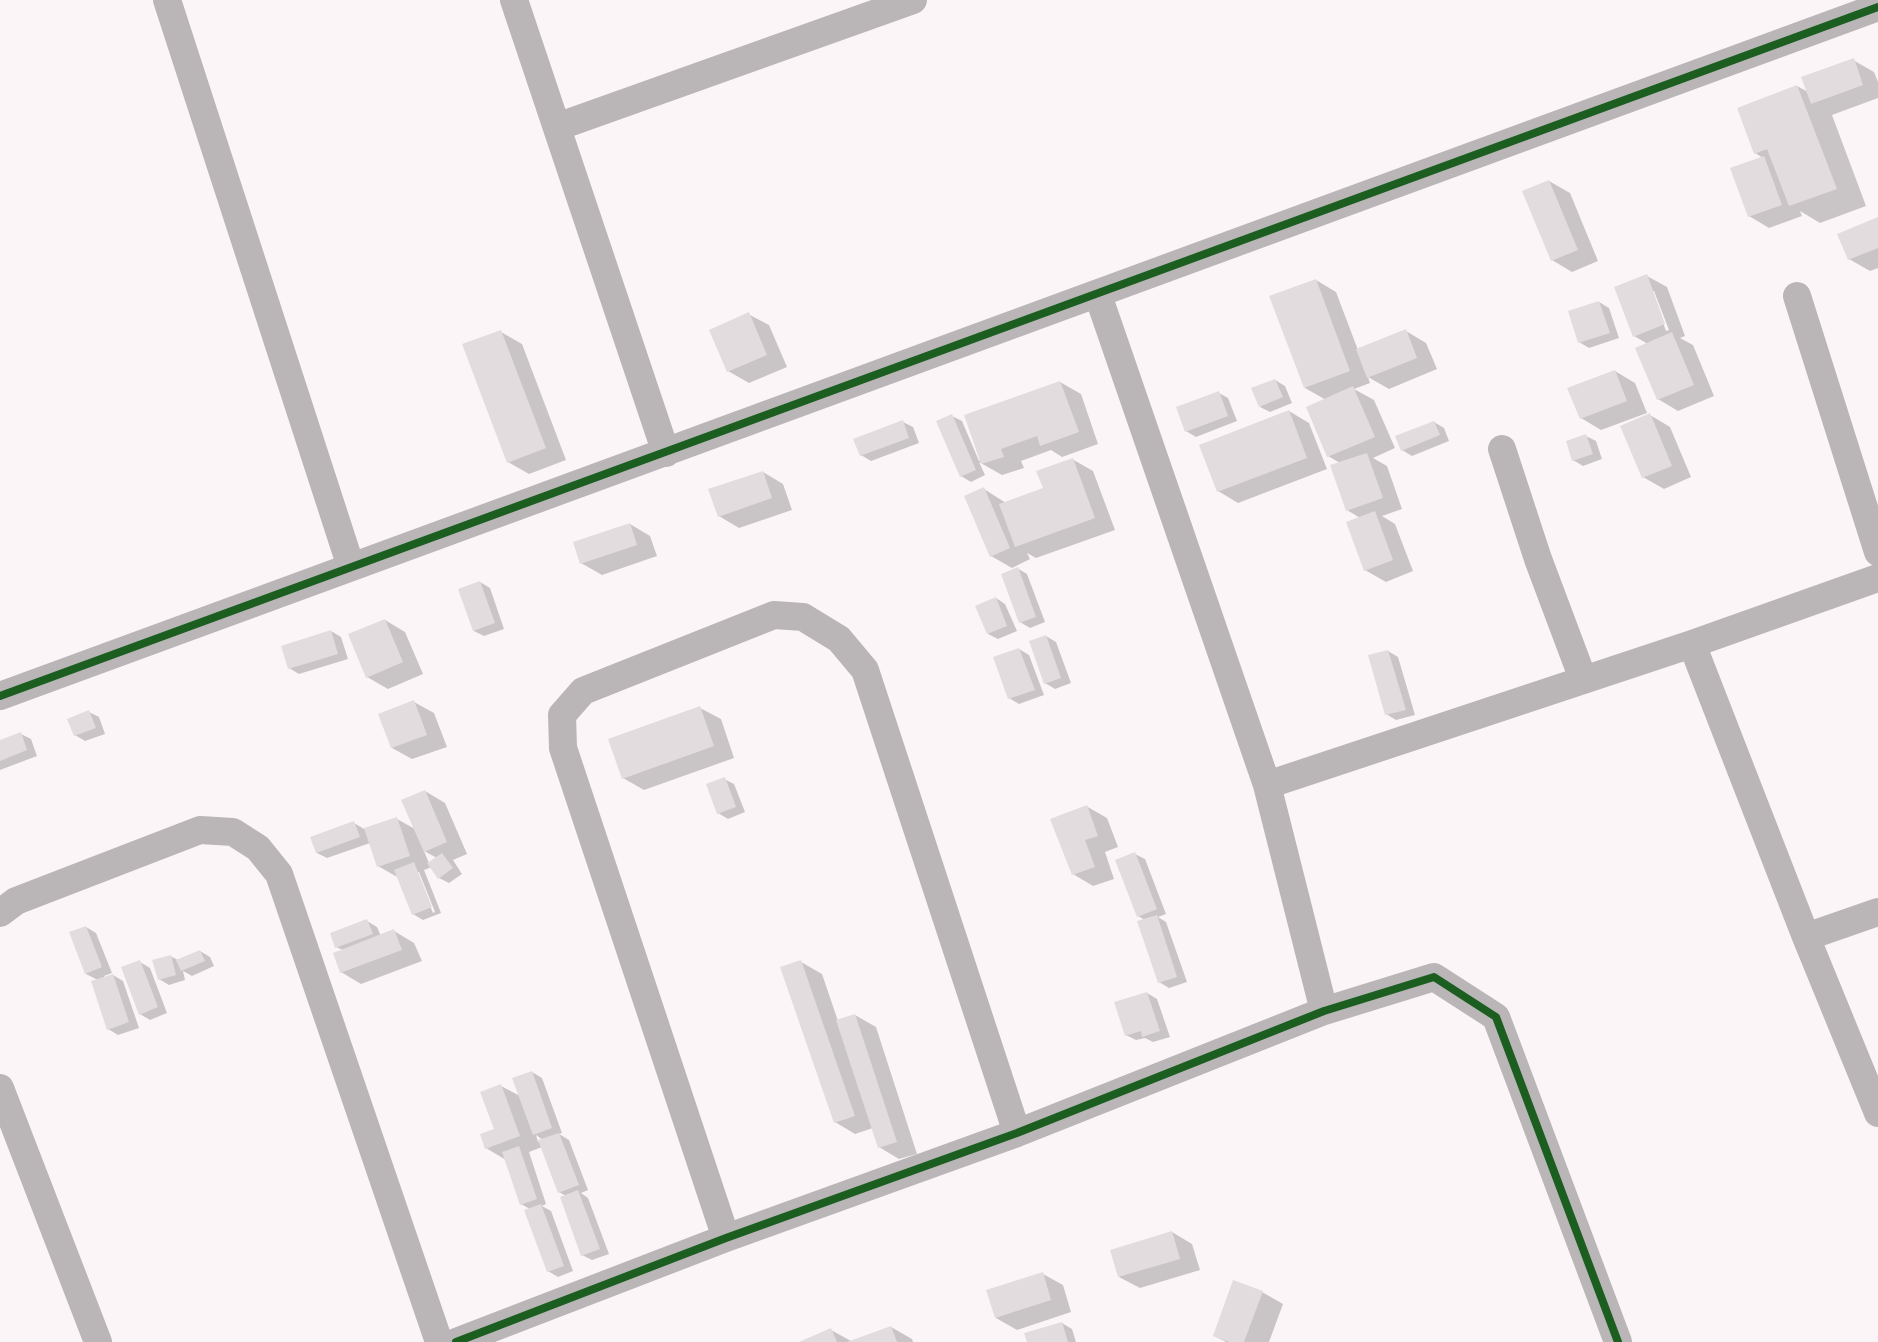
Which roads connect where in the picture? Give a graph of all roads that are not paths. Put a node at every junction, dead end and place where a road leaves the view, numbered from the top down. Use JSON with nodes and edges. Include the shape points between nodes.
{"nodes":[{"id":1,"x":167,"y":0,"type":"edge"},
{"id":2,"x":514,"y":0,"type":"edge"},
{"id":3,"x":906,"y":1,"type":"edge"},
{"id":4,"x":1878,"y":7,"type":"edge"},
{"id":5,"x":557,"y":127,"type":"junction"},
{"id":6,"x":1098,"y":295,"type":"junction"},
{"id":7,"x":1797,"y":296,"type":"dead end"},
{"id":8,"x":1502,"y":449,"type":"dead end"},
{"id":9,"x":666,"y":453,"type":"junction"},
{"id":10,"x":1878,"y":552,"type":"edge"},
{"id":11,"x":351,"y":567,"type":"junction"},
{"id":12,"x":1878,"y":578,"type":"edge"},
{"id":13,"x":1692,"y":644,"type":"junction"},
{"id":14,"x":1583,"y":679,"type":"junction"},
{"id":15,"x":0,"y":696,"type":"edge"},
{"id":16,"x":1267,"y":785,"type":"junction"},
{"id":17,"x":0,"y":912,"type":"edge"},
{"id":18,"x":1878,"y":912,"type":"edge"},
{"id":19,"x":1806,"y":937,"type":"junction"},
{"id":20,"x":1324,"y":1011,"type":"junction"},
{"id":21,"x":0,"y":1088,"type":"edge"},
{"id":22,"x":1878,"y":1113,"type":"edge"},
{"id":23,"x":1017,"y":1133,"type":"junction"},
{"id":24,"x":726,"y":1238,"type":"junction"},
{"id":25,"x":98,"y":1342,"type":"edge"},
{"id":26,"x":439,"y":1342,"type":"edge"},
{"id":27,"x":456,"y":1342,"type":"edge"},
{"id":28,"x":1618,"y":1342,"type":"edge"}],
"edges":[{"from":1,"to":11,"type":"street"},
{"from":2,"to":5,"type":"street"},
{"from":3,"to":5,"type":"street"},
{"from":4,"to":6,"type":"street"},
{"from":5,"to":9,"type":"street"},
{"from":6,"to":9,"type":"street"},
{"from":6,"to":16,"type":"street"},
{"from":7,"to":10,"type":"street"},
{"from":8,"to":14,"type":"street","via":[[1538,559]]},
{"from":9,"to":11,"type":"street"},
{"from":11,"to":15,"type":"street"},
{"from":12,"to":13,"type":"street"},
{"from":13,"to":14,"type":"street"},
{"from":13,"to":19,"type":"street"},
{"from":14,"to":16,"type":"street"},
{"from":16,"to":20,"type":"street"},
{"from":17,"to":26,"type":"street","via":[[16,901],[200,830],[233,832],[258,848],[279,874]]},
{"from":18,"to":19,"type":"street"},
{"from":19,"to":22,"type":"street"},
{"from":20,"to":23,"type":"street"},
{"from":20,"to":28,"type":"street","via":[[1434,976],[1496,1017]]},
{"from":21,"to":25,"type":"street"},
{"from":23,"to":24,"type":"street"},
{"from":23,"to":24,"type":"street","via":[[865,670],[839,639],[803,618],[774,615],[583,691],[562,715],[562,748]]},
{"from":24,"to":27,"type":"street"}]}
